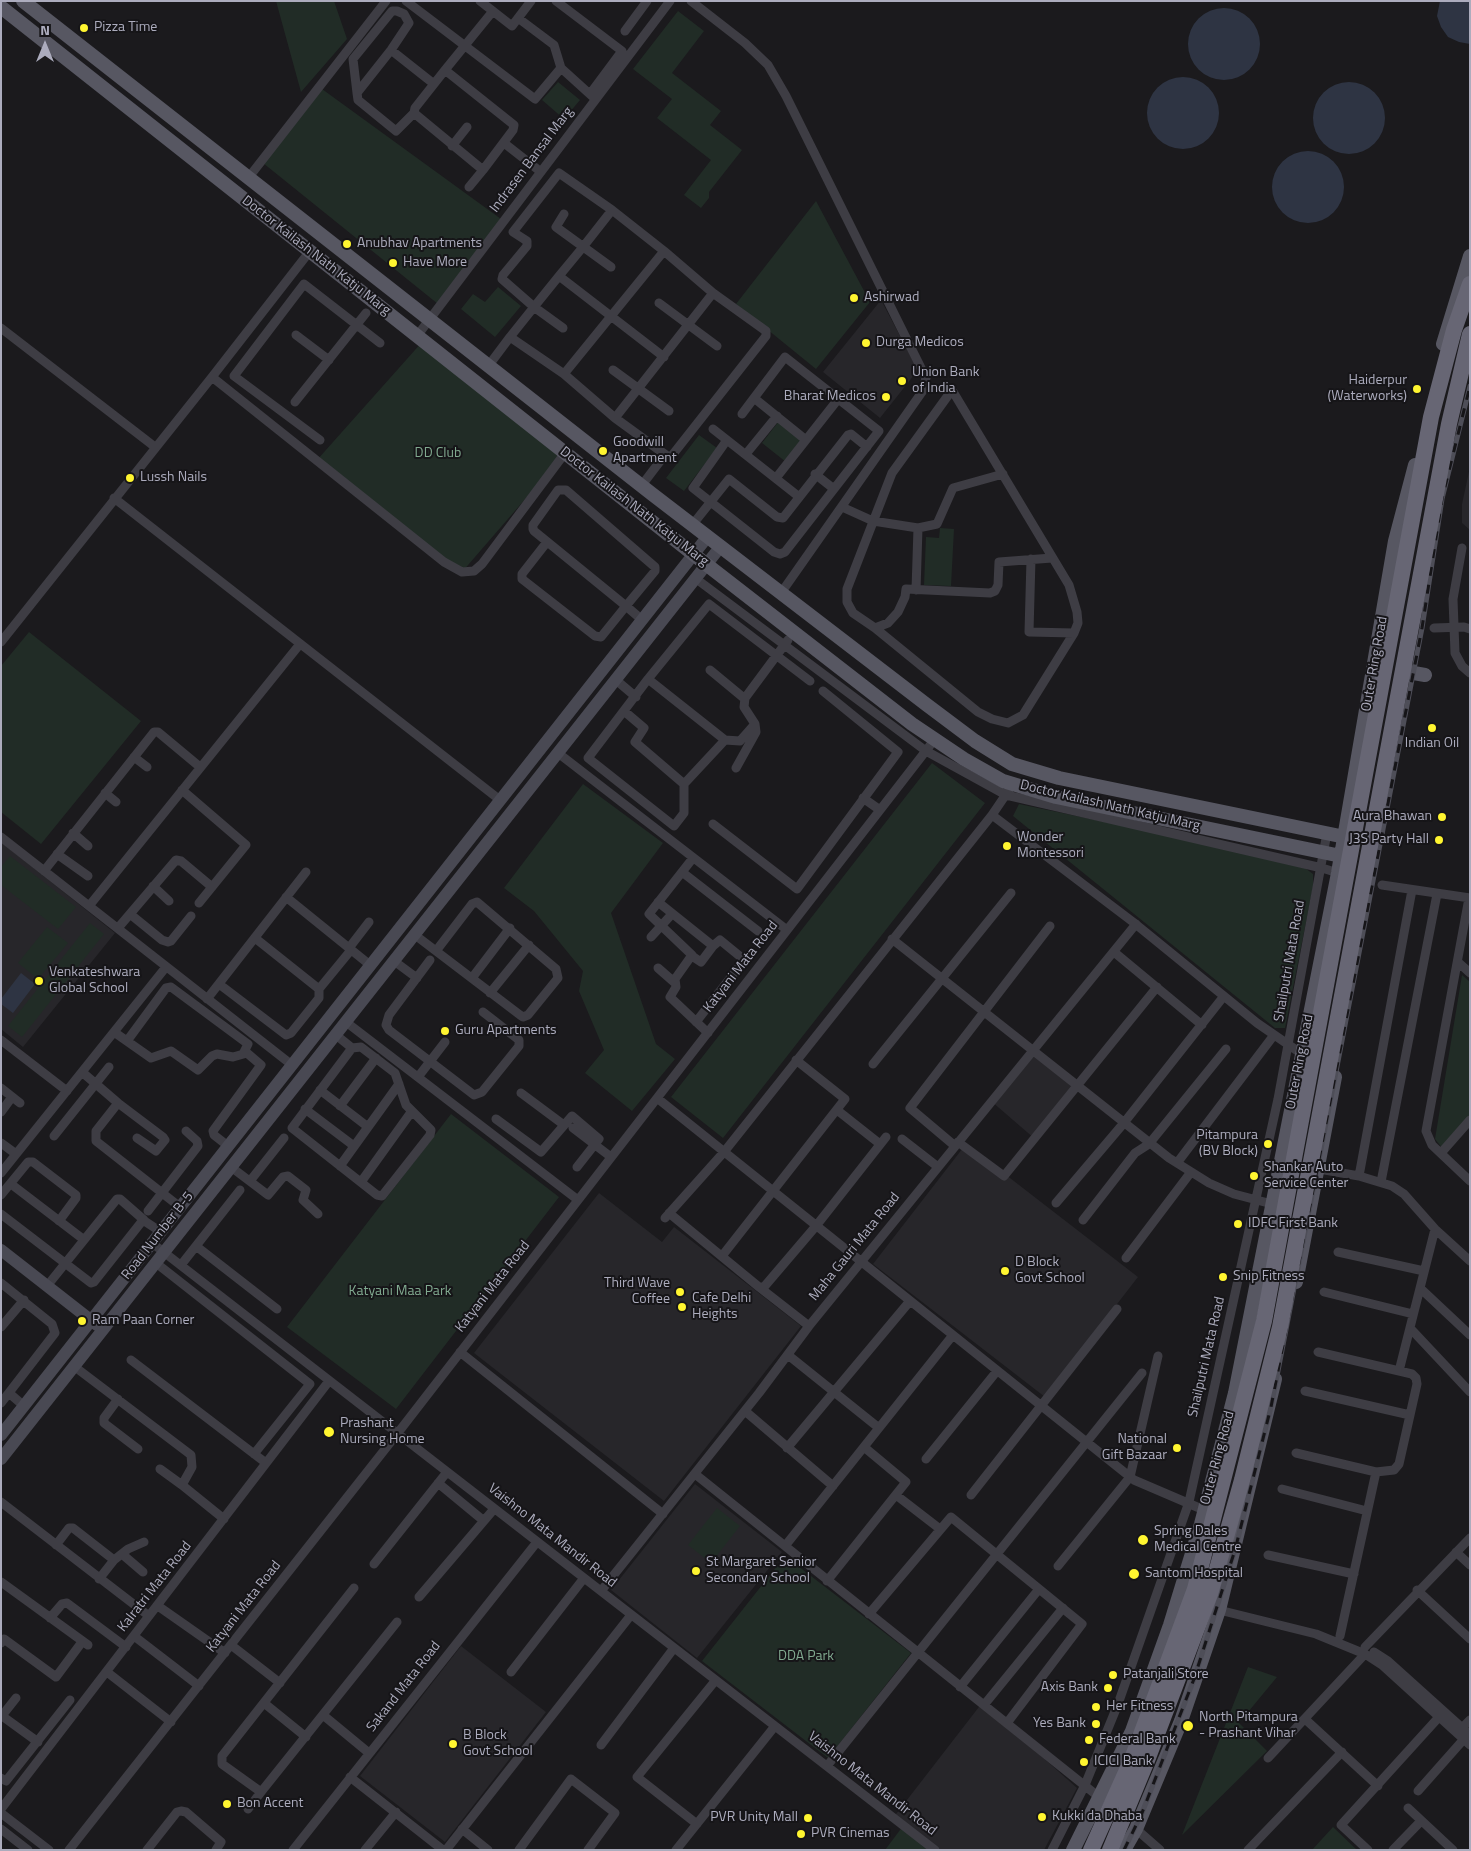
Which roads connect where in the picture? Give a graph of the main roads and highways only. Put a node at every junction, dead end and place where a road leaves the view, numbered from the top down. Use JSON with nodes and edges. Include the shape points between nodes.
{"nodes":[{"id":1,"x":33,"y":4,"type":"edge"},
{"id":2,"x":1,"y":7,"type":"edge"},
{"id":3,"x":1470,"y":256,"type":"edge"},
{"id":4,"x":1470,"y":284,"type":"edge"},
{"id":5,"x":1470,"y":334,"type":"edge"},
{"id":6,"x":1470,"y":359,"type":"edge"},
{"id":7,"x":1378,"y":648,"type":"junction"},
{"id":8,"x":1411,"y":653,"type":"junction"},
{"id":9,"x":1408,"y":672,"type":"junction"},
{"id":10,"x":1425,"y":675,"type":"dead end"},
{"id":11,"x":1125,"y":791,"type":"junction"},
{"id":12,"x":1120,"y":810,"type":"junction"},
{"id":13,"x":1345,"y":837,"type":"junction"},
{"id":14,"x":1341,"y":856,"type":"junction"},
{"id":15,"x":1306,"y":1033,"type":"junction"},
{"id":16,"x":1341,"y":1041,"type":"junction"},
{"id":17,"x":1218,"y":1459,"type":"junction"},
{"id":18,"x":1254,"y":1470,"type":"junction"},
{"id":19,"x":1151,"y":1679,"type":"junction"},
{"id":20,"x":1190,"y":1696,"type":"junction"},
{"id":21,"x":1073,"y":1850,"type":"edge"},
{"id":22,"x":1091,"y":1850,"type":"edge"},
{"id":23,"x":1110,"y":1850,"type":"edge"},
{"id":24,"x":1124,"y":1850,"type":"edge"}],
"edges":[{"from":1,"to":11,"type":"main road","name":"Doctor Kailash Nath Katju Marg","via":[[249,177],[927,706],[1012,764],[1059,778]]},
{"from":2,"to":12,"type":"main road","name":"Doctor Kailash Nath Katju Marg","via":[[912,724],[1003,781],[1010,790]]},
{"from":3,"to":7,"type":"main road","name":"Outer Ring Road","via":[[1447,326],[1396,541]]},
{"from":4,"to":22,"type":"highway","name":"Outer Ring Road","bridge":true,"via":[[1431,417],[1264,1321],[1195,1589],[1132,1759]]},
{"from":5,"to":23,"type":"highway","name":"Outer Ring Road","bridge":true,"via":[[1449,424],[1280,1327],[1210,1594]]},
{"from":6,"to":8,"type":"main road","via":[[1450,439]]},
{"from":7,"to":8,"type":"main road"},
{"from":7,"to":13,"type":"main road","name":"Outer Ring Road"},
{"from":8,"to":9,"type":"main road"},
{"from":9,"to":10,"type":"main road"},
{"from":9,"to":16,"type":"main road"},
{"from":11,"to":12,"type":"main road"},
{"from":11,"to":13,"type":"main road","name":"Doctor Kailash Nath Katju Marg"},
{"from":12,"to":14,"type":"main road","name":"Doctor Kailash Nath Katju Marg"},
{"from":13,"to":14,"type":"main road","name":"Outer Ring Road"},
{"from":14,"to":15,"type":"main road","name":"Outer Ring Road"},
{"from":15,"to":16,"type":"main road"},
{"from":15,"to":17,"type":"main road","name":"Outer Ring Road","via":[[1235,1393]]},
{"from":16,"to":18,"type":"main road","via":[[1284,1343]]},
{"from":17,"to":18,"type":"main road"},
{"from":17,"to":19,"type":"main road","name":"Outer Ring Road","via":[[1186,1578]]},
{"from":18,"to":20,"type":"main road","via":[[1220,1606]]},
{"from":19,"to":20,"type":"main road"},
{"from":19,"to":21,"type":"main road","name":"Outer Ring Road","via":[[1132,1731]]},
{"from":20,"to":24,"type":"main road","via":[[1136,1830]]}]}
